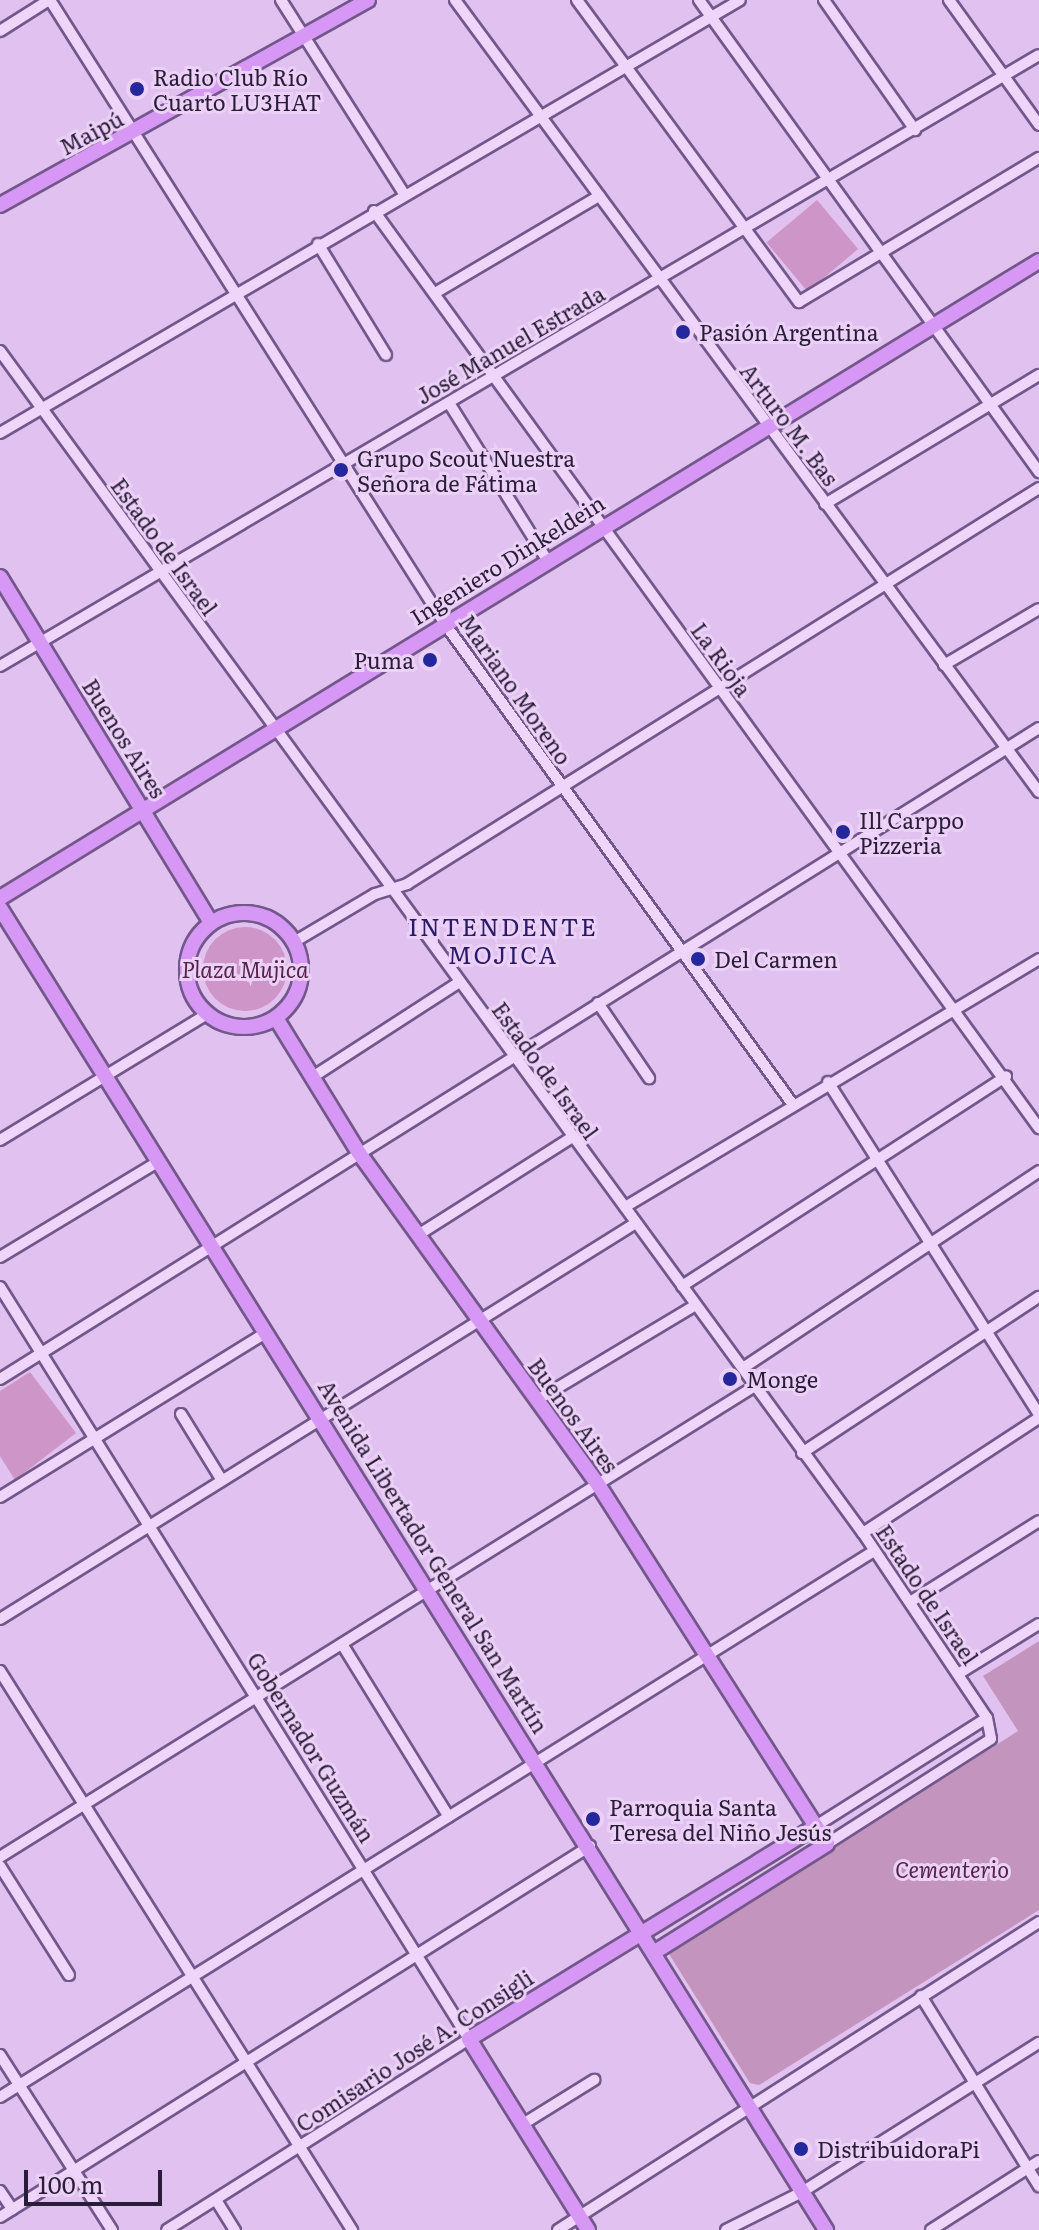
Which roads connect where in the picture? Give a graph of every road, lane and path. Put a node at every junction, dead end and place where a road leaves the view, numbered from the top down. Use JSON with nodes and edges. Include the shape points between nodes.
{"nodes":[{"id":1,"x":50,"y":0,"type":"edge"},
{"id":2,"x":281,"y":0,"type":"edge"},
{"id":3,"x":368,"y":0,"type":"edge"},
{"id":4,"x":455,"y":0,"type":"edge"},
{"id":5,"x":577,"y":0,"type":"edge"},
{"id":6,"x":699,"y":0,"type":"edge"},
{"id":7,"x":740,"y":0,"type":"edge"},
{"id":8,"x":824,"y":0,"type":"edge"},
{"id":9,"x":949,"y":0,"type":"edge"},
{"id":10,"x":711,"y":16,"type":"junction"},
{"id":11,"x":0,"y":31,"type":"edge"},
{"id":12,"x":303,"y":36,"type":"junction"},
{"id":13,"x":1039,"y":55,"type":"edge"},
{"id":14,"x":626,"y":65,"type":"junction"},
{"id":15,"x":1003,"y":76,"type":"junction"},
{"id":16,"x":540,"y":114,"type":"junction"},
{"id":17,"x":1039,"y":125,"type":"edge"},
{"id":18,"x":915,"y":130,"type":"junction"},
{"id":19,"x":135,"y":133,"type":"junction"},
{"id":20,"x":1039,"y":158,"type":"edge"},
{"id":21,"x":827,"y":181,"type":"junction"},
{"id":22,"x":404,"y":194,"type":"junction"},
{"id":23,"x":599,"y":196,"type":"junction"},
{"id":24,"x":0,"y":205,"type":"edge"},
{"id":25,"x":374,"y":211,"type":"junction"},
{"id":26,"x":743,"y":230,"type":"junction"},
{"id":27,"x":318,"y":244,"type":"junction"},
{"id":28,"x":879,"y":255,"type":"junction"},
{"id":29,"x":1039,"y":261,"type":"edge"},
{"id":30,"x":660,"y":281,"type":"junction"},
{"id":31,"x":435,"y":293,"type":"junction"},
{"id":32,"x":232,"y":295,"type":"junction"},
{"id":33,"x":931,"y":328,"type":"junction"},
{"id":34,"x":0,"y":351,"type":"edge"},
{"id":35,"x":386,"y":355,"type":"dead end"},
{"id":36,"x":1039,"y":375,"type":"edge"},
{"id":37,"x":492,"y":377,"type":"junction"},
{"id":38,"x":449,"y":403,"type":"junction"},
{"id":39,"x":991,"y":405,"type":"junction"},
{"id":40,"x":41,"y":408,"type":"junction"},
{"id":41,"x":768,"y":428,"type":"junction"},
{"id":42,"x":0,"y":433,"type":"edge"},
{"id":43,"x":341,"y":465,"type":"junction"},
{"id":44,"x":1039,"y":472,"type":"edge"},
{"id":45,"x":1039,"y":488,"type":"edge"},
{"id":46,"x":825,"y":504,"type":"junction"},
{"id":47,"x":601,"y":527,"type":"junction"},
{"id":48,"x":547,"y":560,"type":"junction"},
{"id":49,"x":159,"y":572,"type":"junction"},
{"id":50,"x":0,"y":577,"type":"edge"},
{"id":51,"x":881,"y":583,"type":"junction"},
{"id":52,"x":1039,"y":609,"type":"edge"},
{"id":53,"x":445,"y":624,"type":"junction"},
{"id":54,"x":40,"y":642,"type":"junction"},
{"id":55,"x":944,"y":665,"type":"junction"},
{"id":56,"x":0,"y":666,"type":"edge"},
{"id":57,"x":719,"y":687,"type":"junction"},
{"id":58,"x":272,"y":727,"type":"junction"},
{"id":59,"x":1039,"y":728,"type":"edge"},
{"id":60,"x":1007,"y":749,"type":"junction"},
{"id":61,"x":560,"y":786,"type":"junction"},
{"id":62,"x":1039,"y":792,"type":"edge"},
{"id":63,"x":144,"y":811,"type":"junction"},
{"id":64,"x":842,"y":851,"type":"junction"},
{"id":65,"x":391,"y":888,"type":"junction"},
{"id":66,"x":0,"y":898,"type":"edge"},
{"id":67,"x":0,"y":908,"type":"edge"},
{"id":68,"x":211,"y":922,"type":"junction"},
{"id":69,"x":294,"y":942,"type":"junction"},
{"id":70,"x":680,"y":952,"type":"junction"},
{"id":71,"x":1039,"y":959,"type":"edge"},
{"id":72,"x":458,"y":983,"type":"junction"},
{"id":73,"x":598,"y":1003,"type":"junction"},
{"id":74,"x":958,"y":1006,"type":"junction"},
{"id":75,"x":207,"y":1014,"type":"junction"},
{"id":76,"x":276,"y":1018,"type":"junction"},
{"id":77,"x":512,"y":1057,"type":"junction"},
{"id":78,"x":1006,"y":1076,"type":"junction"},
{"id":79,"x":106,"y":1077,"type":"junction"},
{"id":80,"x":311,"y":1078,"type":"junction"},
{"id":81,"x":649,"y":1078,"type":"dead end"},
{"id":82,"x":828,"y":1082,"type":"junction"},
{"id":83,"x":791,"y":1102,"type":"junction"},
{"id":84,"x":1039,"y":1128,"type":"edge"},
{"id":85,"x":571,"y":1138,"type":"junction"},
{"id":86,"x":0,"y":1140,"type":"edge"},
{"id":87,"x":359,"y":1153,"type":"junction"},
{"id":88,"x":877,"y":1159,"type":"junction"},
{"id":89,"x":159,"y":1161,"type":"junction"},
{"id":90,"x":1039,"y":1171,"type":"edge"},
{"id":91,"x":625,"y":1207,"type":"junction"},
{"id":92,"x":636,"y":1223,"type":"junction"},
{"id":93,"x":418,"y":1235,"type":"junction"},
{"id":94,"x":929,"y":1244,"type":"junction"},
{"id":95,"x":213,"y":1248,"type":"junction"},
{"id":96,"x":0,"y":1257,"type":"edge"},
{"id":97,"x":682,"y":1286,"type":"junction"},
{"id":98,"x":0,"y":1287,"type":"edge"},
{"id":99,"x":1039,"y":1297,"type":"edge"},
{"id":100,"x":696,"y":1305,"type":"junction"},
{"id":101,"x":480,"y":1321,"type":"junction"},
{"id":102,"x":985,"y":1332,"type":"junction"},
{"id":103,"x":266,"y":1333,"type":"junction"},
{"id":104,"x":42,"y":1352,"type":"junction"},
{"id":105,"x":743,"y":1368,"type":"junction"},
{"id":106,"x":0,"y":1379,"type":"edge"},
{"id":107,"x":755,"y":1386,"type":"junction"},
{"id":108,"x":537,"y":1400,"type":"junction"},
{"id":109,"x":181,"y":1414,"type":"dead end"},
{"id":110,"x":1039,"y":1416,"type":"edge"},
{"id":111,"x":321,"y":1417,"type":"junction"},
{"id":112,"x":94,"y":1438,"type":"junction"},
{"id":113,"x":802,"y":1453,"type":"junction"},
{"id":114,"x":221,"y":1479,"type":"junction"},
{"id":115,"x":599,"y":1486,"type":"junction"},
{"id":116,"x":0,"y":1497,"type":"edge"},
{"id":117,"x":1039,"y":1521,"type":"edge"},
{"id":118,"x":149,"y":1525,"type":"junction"},
{"id":119,"x":863,"y":1533,"type":"junction"},
{"id":120,"x":874,"y":1551,"type":"junction"},
{"id":121,"x":428,"y":1587,"type":"junction"},
{"id":122,"x":910,"y":1602,"type":"junction"},
{"id":123,"x":0,"y":1619,"type":"edge"},
{"id":124,"x":1039,"y":1624,"type":"edge"},
{"id":125,"x":342,"y":1644,"type":"junction"},
{"id":126,"x":706,"y":1655,"type":"junction"},
{"id":127,"x":0,"y":1671,"type":"edge"},
{"id":128,"x":958,"y":1674,"type":"junction"},
{"id":129,"x":256,"y":1698,"type":"junction"},
{"id":130,"x":987,"y":1718,"type":"junction"},
{"id":131,"x":537,"y":1762,"type":"junction"},
{"id":132,"x":84,"y":1803,"type":"junction"},
{"id":133,"x":449,"y":1817,"type":"junction"},
{"id":134,"x":816,"y":1826,"type":"junction"},
{"id":135,"x":827,"y":1844,"type":"junction"},
{"id":136,"x":590,"y":1846,"type":"junction"},
{"id":137,"x":0,"y":1857,"type":"edge"},
{"id":138,"x":0,"y":1866,"type":"edge"},
{"id":139,"x":363,"y":1870,"type":"junction"},
{"id":140,"x":1039,"y":1922,"type":"edge"},
{"id":141,"x":643,"y":1932,"type":"junction"},
{"id":142,"x":655,"y":1952,"type":"junction"},
{"id":143,"x":416,"y":1955,"type":"junction"},
{"id":144,"x":69,"y":1975,"type":"dead end"},
{"id":145,"x":192,"y":1977,"type":"junction"},
{"id":146,"x":921,"y":1996,"type":"junction"},
{"id":147,"x":469,"y":2039,"type":"junction"},
{"id":148,"x":1039,"y":2043,"type":"edge"},
{"id":149,"x":0,"y":2055,"type":"edge"},
{"id":150,"x":247,"y":2064,"type":"junction"},
{"id":151,"x":594,"y":2080,"type":"dead end"},
{"id":152,"x":975,"y":2083,"type":"junction"},
{"id":153,"x":19,"y":2085,"type":"junction"},
{"id":154,"x":0,"y":2097,"type":"edge"},
{"id":155,"x":749,"y":2106,"type":"junction"},
{"id":156,"x":523,"y":2124,"type":"junction"},
{"id":157,"x":300,"y":2148,"type":"junction"},
{"id":158,"x":1039,"y":2161,"type":"edge"},
{"id":159,"x":1028,"y":2168,"type":"junction"},
{"id":160,"x":73,"y":2171,"type":"junction"},
{"id":161,"x":1039,"y":2186,"type":"edge"},
{"id":162,"x":0,"y":2191,"type":"edge"},
{"id":163,"x":802,"y":2192,"type":"junction"},
{"id":164,"x":216,"y":2200,"type":"junction"},
{"id":165,"x":12,"y":2209,"type":"junction"},
{"id":166,"x":0,"y":2217,"type":"edge"},
{"id":167,"x":580,"y":2217,"type":"junction"},
{"id":168,"x":112,"y":2230,"type":"edge"},
{"id":169,"x":167,"y":2230,"type":"edge"},
{"id":170,"x":235,"y":2230,"type":"edge"},
{"id":171,"x":352,"y":2230,"type":"edge"},
{"id":172,"x":558,"y":2230,"type":"edge"},
{"id":173,"x":588,"y":2230,"type":"edge"},
{"id":174,"x":726,"y":2230,"type":"edge"},
{"id":175,"x":826,"y":2230,"type":"edge"},
{"id":176,"x":931,"y":2230,"type":"edge"}],
"edges":[{"from":1,"to":11,"type":"street"},
{"from":1,"to":19,"type":"street","name":"Mariano Moreno"},
{"from":2,"to":12,"type":"street"},
{"from":3,"to":12,"type":"main road","name":"Maipú"},
{"from":4,"to":16,"type":"street","name":"Arturo M. Bas"},
{"from":5,"to":14,"type":"street"},
{"from":6,"to":10,"type":"street"},
{"from":7,"to":10,"type":"street"},
{"from":8,"to":18,"type":"street"},
{"from":9,"to":15,"type":"street"},
{"from":10,"to":14,"type":"street"},
{"from":10,"to":21,"type":"street"},
{"from":12,"to":19,"type":"main road","name":"Maipú"},
{"from":12,"to":22,"type":"street"},
{"from":13,"to":15,"type":"street","name":"José Manuel Estrada"},
{"from":14,"to":16,"type":"street"},
{"from":14,"to":26,"type":"street"},
{"from":15,"to":17,"type":"street"},
{"from":15,"to":18,"type":"street","name":"José Manuel Estrada"},
{"from":16,"to":22,"type":"street"},
{"from":16,"to":23,"type":"street","name":"Arturo M. Bas"},
{"from":18,"to":21,"type":"street","name":"José Manuel Estrada"},
{"from":19,"to":24,"type":"main road","name":"Maipú"},
{"from":19,"to":32,"type":"street","name":"Mariano Moreno"},
{"from":20,"to":28,"type":"street"},
{"from":21,"to":26,"type":"street","name":"José Manuel Estrada"},
{"from":21,"to":28,"type":"street"},
{"from":22,"to":25,"type":"street"},
{"from":23,"to":30,"type":"street","name":"Arturo M. Bas"},
{"from":23,"to":31,"type":"street"},
{"from":25,"to":27,"type":"street"},
{"from":25,"to":31,"type":"street","name":"La Rioja"},
{"from":26,"to":28,"type":"street","via":[[799,302]]},
{"from":26,"to":30,"type":"street","name":"José Manuel Estrada"},
{"from":27,"to":32,"type":"street"},
{"from":27,"to":35,"type":"street"},
{"from":28,"to":33,"type":"street"},
{"from":29,"to":33,"type":"main road","name":"Ingeniero Dinkeldein"},
{"from":30,"to":37,"type":"street","name":"José Manuel Estrada"},
{"from":30,"to":41,"type":"street","name":"Arturo M. Bas"},
{"from":31,"to":37,"type":"street","name":"La Rioja"},
{"from":32,"to":40,"type":"street"},
{"from":32,"to":43,"type":"street","name":"Mariano Moreno"},
{"from":33,"to":39,"type":"street"},
{"from":33,"to":41,"type":"main road","name":"Ingeniero Dinkeldein"},
{"from":34,"to":40,"type":"street","name":"Estado de Israel"},
{"from":36,"to":39,"type":"street"},
{"from":37,"to":38,"type":"street","name":"José Manuel Estrada"},
{"from":37,"to":47,"type":"street","name":"La Rioja"},
{"from":38,"to":43,"type":"street","name":"José Manuel Estrada"},
{"from":38,"to":48,"type":"street"},
{"from":39,"to":44,"type":"street"},
{"from":39,"to":46,"type":"street"},
{"from":40,"to":42,"type":"street"},
{"from":40,"to":49,"type":"street","name":"Estado de Israel"},
{"from":41,"to":46,"type":"street","name":"Arturo M. Bas"},
{"from":41,"to":47,"type":"main road","name":"Ingeniero Dinkeldein"},
{"from":43,"to":49,"type":"street","name":"José Manuel Estrada"},
{"from":43,"to":53,"type":"street","name":"Mariano Moreno"},
{"from":45,"to":51,"type":"street"},
{"from":46,"to":51,"type":"street","name":"Arturo M. Bas"},
{"from":47,"to":48,"type":"main road","name":"Ingeniero Dinkeldein"},
{"from":47,"to":57,"type":"street","name":"La Rioja"},
{"from":48,"to":53,"type":"main road","name":"Ingeniero Dinkeldein"},
{"from":49,"to":54,"type":"street","name":"José Manuel Estrada"},
{"from":49,"to":58,"type":"street","name":"Estado de Israel"},
{"from":50,"to":54,"type":"main road","name":"Buenos Aires"},
{"from":51,"to":55,"type":"street","name":"Arturo M. Bas"},
{"from":51,"to":57,"type":"street"},
{"from":52,"to":55,"type":"street"},
{"from":53,"to":58,"type":"main road","name":"Ingeniero Dinkeldein"},
{"from":53,"to":61,"type":"street","name":"Mariano Moreno"},
{"from":54,"to":56,"type":"street","name":"José Manuel Estrada"},
{"from":54,"to":63,"type":"main road","name":"Buenos Aires"},
{"from":55,"to":60,"type":"street","name":"Arturo M. Bas"},
{"from":57,"to":61,"type":"street"},
{"from":57,"to":64,"type":"street","name":"La Rioja","via":[[826,839]]},
{"from":58,"to":63,"type":"main road","name":"Ingeniero Dinkeldein"},
{"from":58,"to":65,"type":"street","name":"Estado de Israel"},
{"from":59,"to":60,"type":"street"},
{"from":60,"to":62,"type":"street","name":"Arturo M. Bas"},
{"from":60,"to":64,"type":"street"},
{"from":61,"to":65,"type":"street"},
{"from":61,"to":70,"type":"street","name":"Mariano Moreno"},
{"from":63,"to":66,"type":"main road","name":"Ingeniero Dinkeldein"},
{"from":63,"to":68,"type":"main road","name":"Buenos Aires"},
{"from":64,"to":70,"type":"street"},
{"from":64,"to":74,"type":"street","name":"La Rioja"},
{"from":65,"to":69,"type":"street"},
{"from":65,"to":72,"type":"street","name":"Estado de Israel"},
{"from":67,"to":79,"type":"main road","name":"Avenida Libertador General San Martín"},
{"from":68,"to":69,"type":"main road","via":[[248,912],[266,917]]},
{"from":68,"to":75,"type":"main road","via":[[187,959],[189,989]]},
{"from":69,"to":76,"type":"main road","via":[[299,984]]},
{"from":70,"to":73,"type":"street"},
{"from":70,"to":83,"type":"street","name":"Mariano Moreno"},
{"from":71,"to":74,"type":"street"},
{"from":72,"to":77,"type":"street","name":"Estado de Israel"},
{"from":72,"to":80,"type":"street"},
{"from":73,"to":77,"type":"street"},
{"from":73,"to":81,"type":"street"},
{"from":74,"to":78,"type":"street","name":"La Rioja"},
{"from":74,"to":82,"type":"street"},
{"from":75,"to":76,"type":"main road","via":[[240,1028]]},
{"from":75,"to":79,"type":"street"},
{"from":76,"to":80,"type":"main road","name":"Buenos Aires"},
{"from":77,"to":85,"type":"street","name":"Estado de Israel"},
{"from":77,"to":87,"type":"street"},
{"from":78,"to":84,"type":"street","name":"La Rioja"},
{"from":78,"to":88,"type":"street"},
{"from":79,"to":86,"type":"street"},
{"from":79,"to":89,"type":"main road","name":"Avenida Libertador General San Martín"},
{"from":80,"to":87,"type":"main road","name":"Buenos Aires"},
{"from":82,"to":83,"type":"street"},
{"from":82,"to":88,"type":"street"},
{"from":83,"to":91,"type":"street"},
{"from":85,"to":91,"type":"street","name":"Estado de Israel"},
{"from":85,"to":93,"type":"street"},
{"from":87,"to":93,"type":"main road","name":"Buenos Aires"},
{"from":87,"to":95,"type":"street"},
{"from":88,"to":94,"type":"street"},
{"from":88,"to":97,"type":"street"},
{"from":89,"to":95,"type":"main road","name":"Avenida Libertador General San Martín"},
{"from":89,"to":96,"type":"street"},
{"from":90,"to":94,"type":"street"},
{"from":91,"to":92,"type":"street","name":"Estado de Israel"},
{"from":92,"to":97,"type":"street","name":"Estado de Israel"},
{"from":92,"to":101,"type":"street"},
{"from":93,"to":101,"type":"main road","name":"Buenos Aires"},
{"from":94,"to":102,"type":"street"},
{"from":94,"to":105,"type":"street"},
{"from":95,"to":103,"type":"main road","name":"Avenida Libertador General San Martín"},
{"from":95,"to":104,"type":"street"},
{"from":97,"to":100,"type":"street","name":"Estado de Israel"},
{"from":98,"to":104,"type":"street","name":"Gobernador Guzmán"},
{"from":99,"to":102,"type":"street"},
{"from":100,"to":105,"type":"street","name":"Estado de Israel"},
{"from":100,"to":108,"type":"street"},
{"from":101,"to":108,"type":"main road","name":"Buenos Aires"},
{"from":101,"to":111,"type":"street"},
{"from":102,"to":110,"type":"street"},
{"from":102,"to":113,"type":"street"},
{"from":103,"to":111,"type":"main road","name":"Avenida Libertador General San Martín"},
{"from":103,"to":112,"type":"street"},
{"from":104,"to":106,"type":"street"},
{"from":104,"to":112,"type":"street","name":"Gobernador Guzmán"},
{"from":105,"to":107,"type":"street","name":"Estado de Israel"},
{"from":107,"to":113,"type":"street","name":"Estado de Israel"},
{"from":107,"to":115,"type":"street"},
{"from":108,"to":115,"type":"main road","name":"Buenos Aires"},
{"from":109,"to":114,"type":"street"},
{"from":110,"to":119,"type":"street"},
{"from":111,"to":114,"type":"street"},
{"from":111,"to":121,"type":"main road","name":"Avenida Libertador General San Martín"},
{"from":112,"to":116,"type":"street"},
{"from":112,"to":118,"type":"street","name":"Gobernador Guzmán"},
{"from":113,"to":119,"type":"street","name":"Estado de Israel"},
{"from":114,"to":118,"type":"street"},
{"from":115,"to":121,"type":"street"},
{"from":115,"to":126,"type":"main road","name":"Buenos Aires"},
{"from":117,"to":122,"type":"street"},
{"from":118,"to":123,"type":"street"},
{"from":118,"to":129,"type":"street","name":"Gobernador Guzmán"},
{"from":119,"to":120,"type":"street","name":"Estado de Israel"},
{"from":120,"to":122,"type":"street","name":"Estado de Israel"},
{"from":120,"to":126,"type":"street"},
{"from":121,"to":125,"type":"street"},
{"from":121,"to":131,"type":"main road","name":"Avenida Libertador General San Martín"},
{"from":122,"to":128,"type":"street","name":"Estado de Israel"},
{"from":124,"to":128,"type":"street"},
{"from":125,"to":129,"type":"street"},
{"from":125,"to":133,"type":"street"},
{"from":126,"to":131,"type":"street"},
{"from":126,"to":134,"type":"main road","name":"Buenos Aires"},
{"from":127,"to":132,"type":"street"},
{"from":128,"to":130,"type":"street","name":"Estado de Israel"},
{"from":129,"to":132,"type":"street"},
{"from":129,"to":139,"type":"street","name":"Gobernador Guzmán"},
{"from":130,"to":134,"type":"street"},
{"from":130,"to":135,"type":"street","name":"Estado de Israel","via":[[991,1739]]},
{"from":131,"to":133,"type":"street"},
{"from":131,"to":136,"type":"main road","name":"Avenida Libertador General San Martín"},
{"from":132,"to":137,"type":"street"},
{"from":132,"to":145,"type":"street"},
{"from":133,"to":139,"type":"street"},
{"from":134,"to":135,"type":"main road","name":"Buenos Aires"},
{"from":134,"to":141,"type":"main road","name":"Comisario José A. Consigli"},
{"from":135,"to":142,"type":"main road"},
{"from":136,"to":141,"type":"main road","name":"Avenida Libertador General San Martín"},
{"from":136,"to":143,"type":"street"},
{"from":138,"to":144,"type":"street"},
{"from":139,"to":143,"type":"street","name":"Gobernador Guzmán"},
{"from":139,"to":145,"type":"street"},
{"from":140,"to":146,"type":"street"},
{"from":141,"to":142,"type":"main road","name":"Avenida Libertador General San Martín"},
{"from":141,"to":147,"type":"main road","name":"Comisario José A. Consigli"},
{"from":142,"to":155,"type":"main road","name":"Avenida Libertador General San Martín"},
{"from":143,"to":147,"type":"street","name":"Gobernador Guzmán"},
{"from":143,"to":150,"type":"street"},
{"from":145,"to":150,"type":"street"},
{"from":145,"to":153,"type":"street"},
{"from":146,"to":152,"type":"street"},
{"from":146,"to":155,"type":"street"},
{"from":147,"to":156,"type":"main road","name":"Gobernador Guzmán"},
{"from":147,"to":157,"type":"street","name":"Comisario José A. Consigli"},
{"from":148,"to":152,"type":"street"},
{"from":149,"to":153,"type":"street"},
{"from":150,"to":157,"type":"street"},
{"from":150,"to":160,"type":"street"},
{"from":151,"to":156,"type":"street"},
{"from":152,"to":159,"type":"street"},
{"from":152,"to":163,"type":"street"},
{"from":153,"to":154,"type":"street"},
{"from":153,"to":160,"type":"street"},
{"from":155,"to":163,"type":"main road","name":"Avenida Libertador General San Martín"},
{"from":155,"to":167,"type":"street"},
{"from":156,"to":167,"type":"main road","name":"Gobernador Guzmán"},
{"from":157,"to":164,"type":"street","name":"Comisario José A. Consigli"},
{"from":157,"to":171,"type":"street"},
{"from":158,"to":159,"type":"street"},
{"from":159,"to":161,"type":"street"},
{"from":159,"to":176,"type":"street"},
{"from":160,"to":165,"type":"street"},
{"from":160,"to":168,"type":"street"},
{"from":162,"to":165,"type":"street"},
{"from":163,"to":174,"type":"street"},
{"from":163,"to":175,"type":"main road","name":"Avenida Libertador General San Martín"},
{"from":164,"to":169,"type":"street","name":"Comisario José A. Consigli"},
{"from":164,"to":170,"type":"street"},
{"from":165,"to":166,"type":"street"},
{"from":167,"to":172,"type":"street"},
{"from":167,"to":173,"type":"main road","name":"Gobernador Guzmán"}]}
